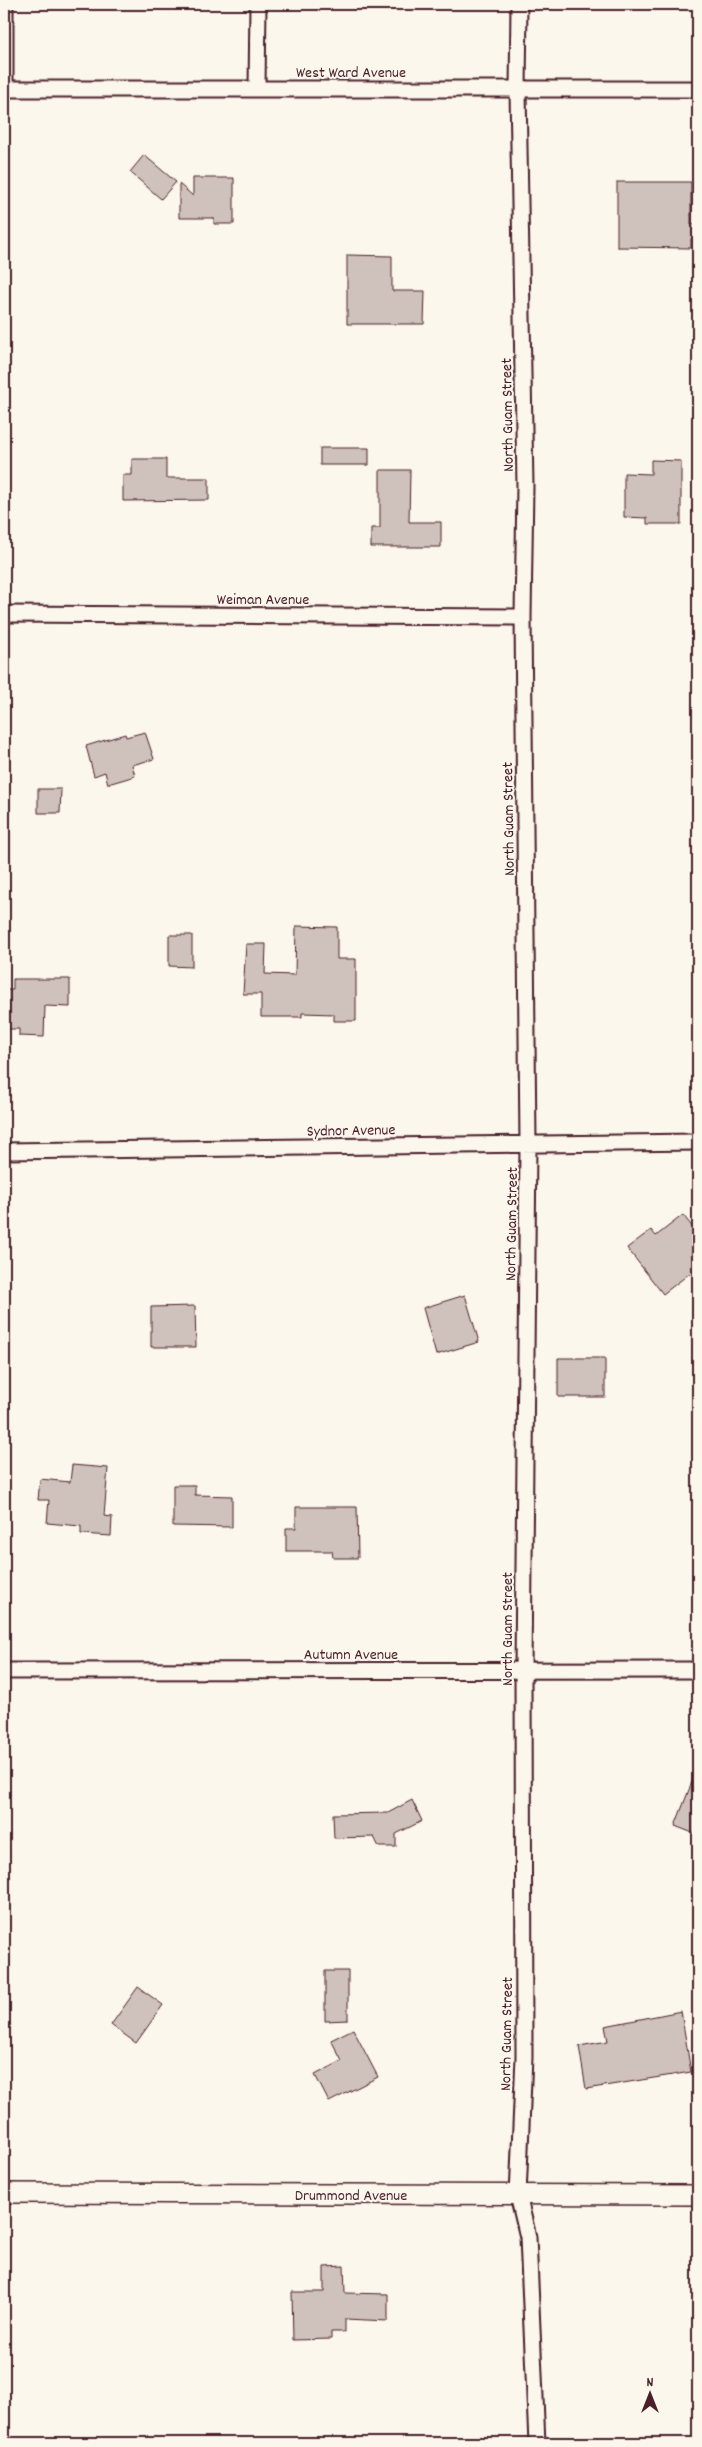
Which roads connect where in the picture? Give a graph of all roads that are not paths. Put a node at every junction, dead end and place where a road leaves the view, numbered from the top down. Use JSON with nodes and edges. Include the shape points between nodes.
{"nodes":[{"id":1,"x":5,"y":4,"type":"edge"},
{"id":2,"x":258,"y":4,"type":"edge"},
{"id":3,"x":519,"y":4,"type":"edge"},
{"id":4,"x":257,"y":88,"type":"junction"},
{"id":5,"x":4,"y":89,"type":"edge"},
{"id":6,"x":698,"y":89,"type":"edge"},
{"id":7,"x":518,"y":90,"type":"junction"},
{"id":8,"x":4,"y":614,"type":"edge"},
{"id":9,"x":523,"y":617,"type":"junction"},
{"id":10,"x":698,"y":1142,"type":"edge"},
{"id":11,"x":528,"y":1144,"type":"junction"},
{"id":12,"x":4,"y":1151,"type":"edge"},
{"id":13,"x":523,"y":1670,"type":"junction"},
{"id":14,"x":698,"y":1670,"type":"edge"},
{"id":15,"x":4,"y":1671,"type":"edge"},
{"id":16,"x":4,"y":2193,"type":"edge"},
{"id":17,"x":518,"y":2195,"type":"junction"},
{"id":18,"x":698,"y":2195,"type":"edge"},
{"id":19,"x":537,"y":2443,"type":"edge"}],
"edges":[{"from":1,"to":5,"type":"street"},
{"from":2,"to":4,"type":"street"},
{"from":3,"to":7,"type":"street","name":"North Guam Street"},
{"from":4,"to":5,"type":"street","name":"West Ward Avenue"},
{"from":4,"to":7,"type":"street","name":"West Ward Avenue"},
{"from":6,"to":7,"type":"street","name":"West Ward Avenue"},
{"from":7,"to":9,"type":"street","name":"North Guam Street","via":[[525,486]]},
{"from":8,"to":9,"type":"street","name":"Weiman Avenue"},
{"from":9,"to":11,"type":"street","name":"North Guam Street"},
{"from":10,"to":11,"type":"street","name":"Sydnor Avenue"},
{"from":11,"to":12,"type":"street","name":"Sydnor Avenue"},
{"from":11,"to":13,"type":"street","name":"North Guam Street"},
{"from":13,"to":14,"type":"street","name":"Autumn Avenue"},
{"from":13,"to":15,"type":"street","name":"Autumn Avenue"},
{"from":13,"to":17,"type":"street","name":"North Guam Street","via":[[524,2057]]},
{"from":16,"to":17,"type":"street","name":"Drummond Avenue"},
{"from":17,"to":18,"type":"street","name":"Drummond Avenue"},
{"from":17,"to":19,"type":"street","name":"North Guam Street","via":[[528,2236]]}]}
